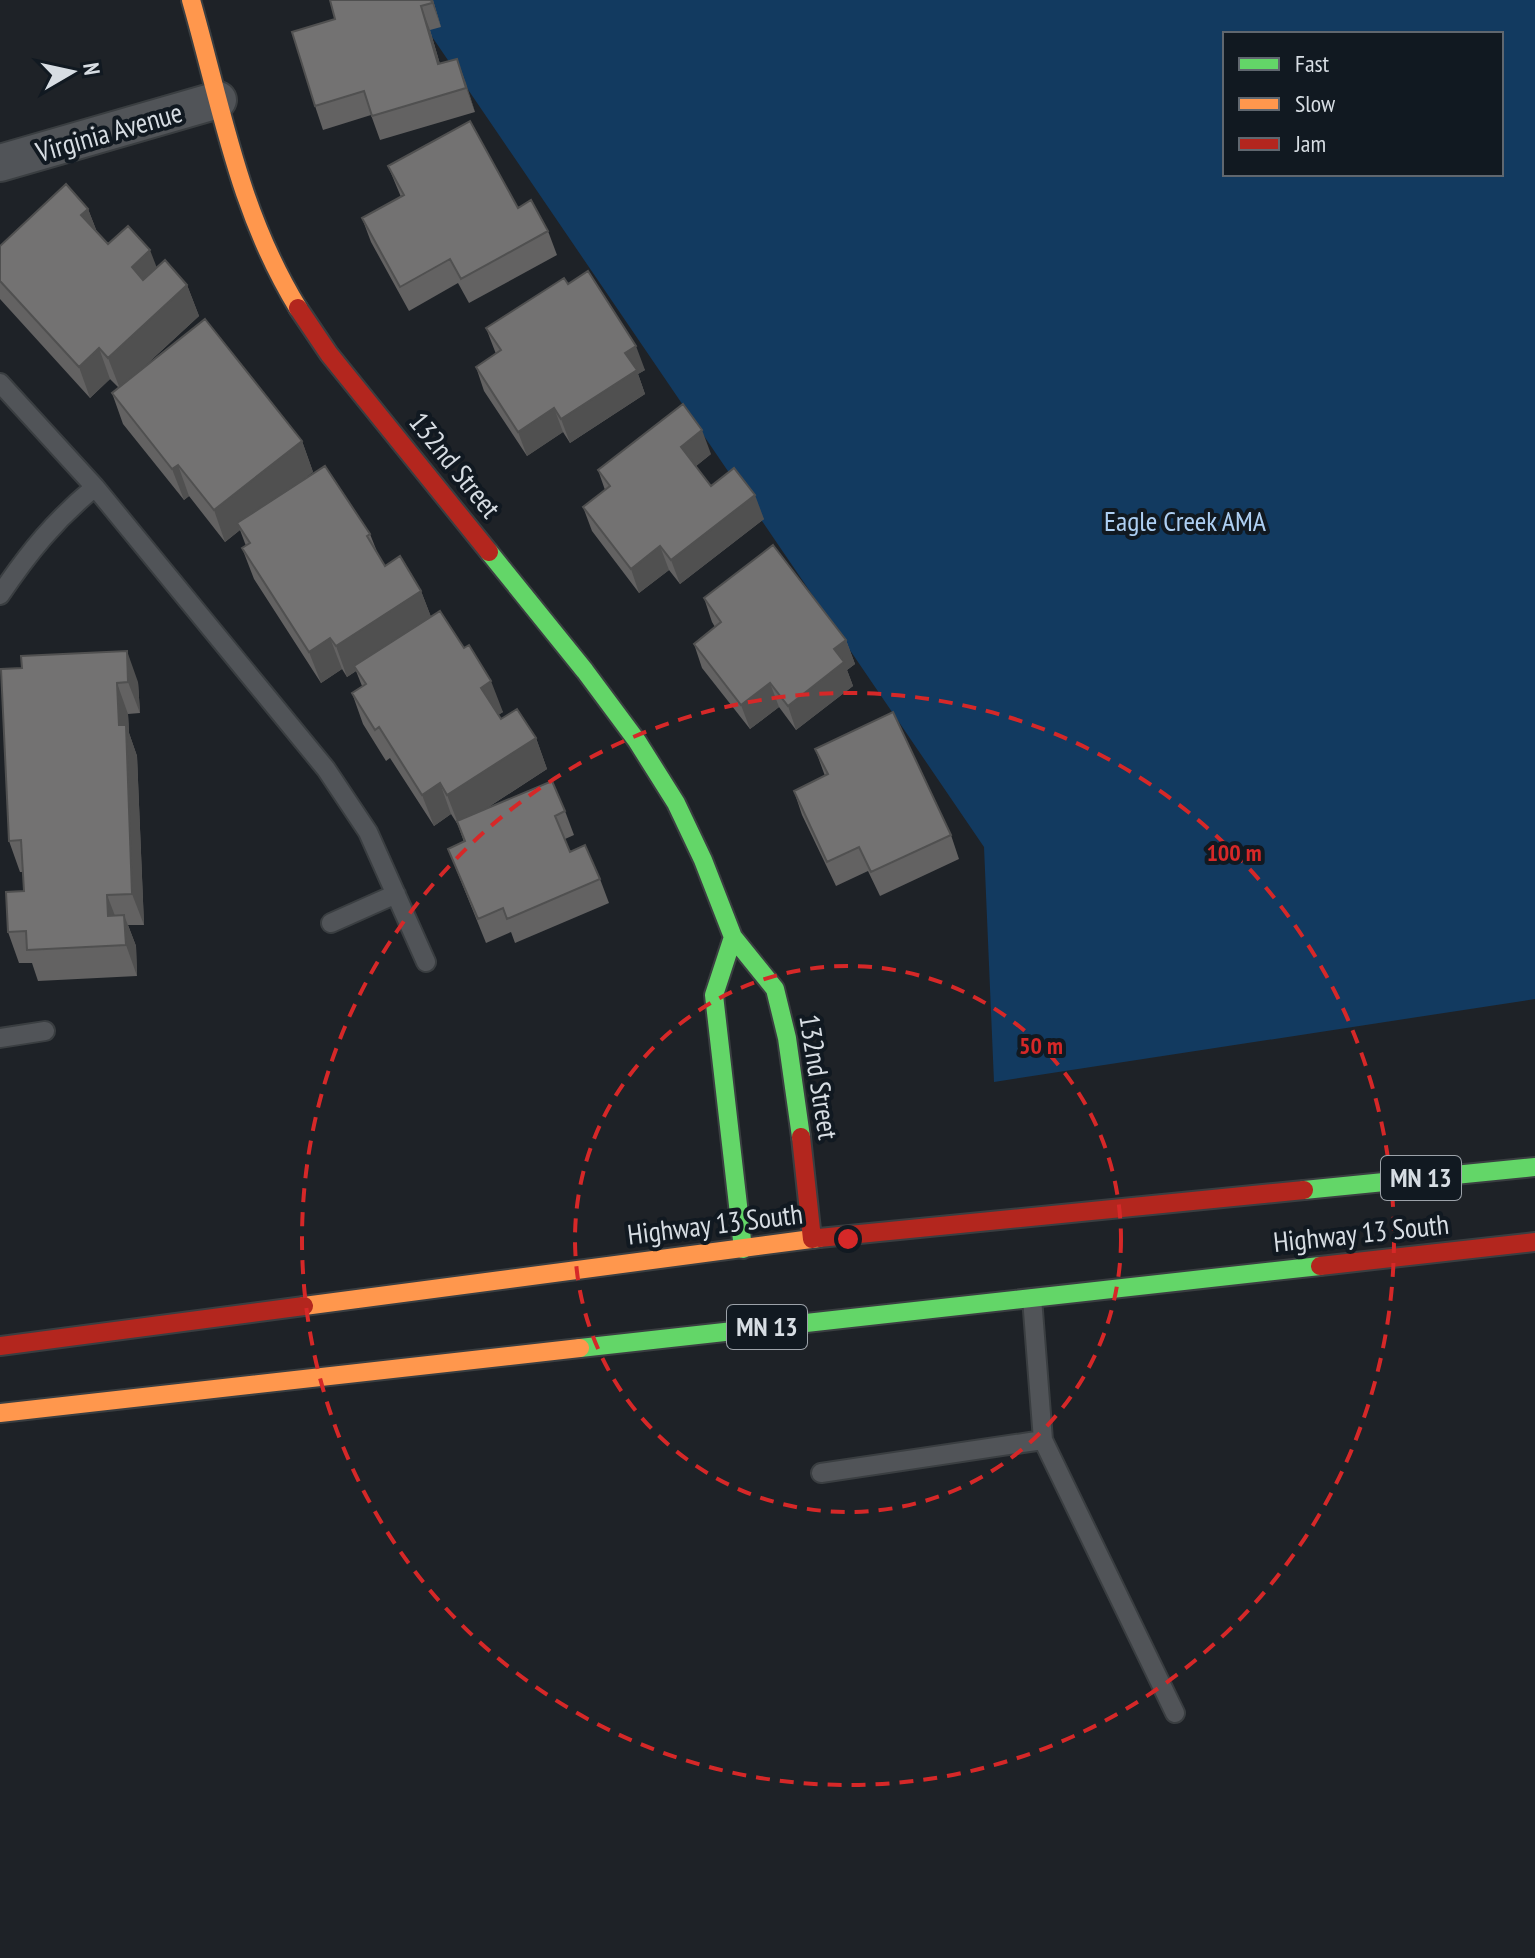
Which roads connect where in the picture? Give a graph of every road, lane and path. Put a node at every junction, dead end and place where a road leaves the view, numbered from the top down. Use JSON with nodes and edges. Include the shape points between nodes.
{"nodes":[{"id":1,"x":191,"y":0,"type":"edge"},
{"id":2,"x":218,"y":100,"type":"junction"},
{"id":3,"x":0,"y":163,"type":"edge"},
{"id":4,"x":0,"y":383,"type":"edge"},
{"id":5,"x":95,"y":487,"type":"junction"},
{"id":6,"x":0,"y":595,"type":"edge"},
{"id":7,"x":396,"y":894,"type":"junction"},
{"id":8,"x":331,"y":923,"type":"dead end"},
{"id":9,"x":733,"y":937,"type":"junction"},
{"id":10,"x":426,"y":962,"type":"dead end"},
{"id":11,"x":45,"y":1031,"type":"dead end"},
{"id":12,"x":0,"y":1038,"type":"edge"},
{"id":13,"x":1535,"y":1167,"type":"edge"},
{"id":14,"x":812,"y":1239,"type":"junction"},
{"id":15,"x":1535,"y":1242,"type":"edge"},
{"id":16,"x":743,"y":1249,"type":"junction"},
{"id":17,"x":1032,"y":1298,"type":"junction"},
{"id":18,"x":0,"y":1346,"type":"edge"},
{"id":19,"x":0,"y":1413,"type":"edge"},
{"id":20,"x":1043,"y":1440,"type":"junction"},
{"id":21,"x":821,"y":1473,"type":"dead end"},
{"id":22,"x":1175,"y":1713,"type":"dead end"}],
"edges":[{"from":1,"to":2,"type":"main road","name":"132nd Street"},
{"from":2,"to":3,"type":"street","name":"Virginia Avenue"},
{"from":2,"to":9,"type":"main road","name":"132nd Street","via":[[254,221],[295,306],[637,741],[676,803]]},
{"from":4,"to":5,"type":"lane"},
{"from":5,"to":6,"type":"lane","via":[[62,514]]},
{"from":5,"to":7,"type":"lane","via":[[326,769],[368,832]]},
{"from":7,"to":8,"type":"lane"},
{"from":7,"to":10,"type":"lane"},
{"from":9,"to":14,"type":"main road","name":"132nd Street","via":[[775,989],[797,1101]]},
{"from":9,"to":16,"type":"main road","via":[[714,995]]},
{"from":11,"to":12,"type":"lane"},
{"from":13,"to":14,"type":"main road","name":"Highway 13 South","number":"MN 13"},
{"from":14,"to":16,"type":"main road","name":"Highway 13 South","number":"MN 13"},
{"from":15,"to":17,"type":"main road","name":"Highway 13 South","number":"MN 13"},
{"from":16,"to":18,"type":"main road","name":"Highway 13 South","number":"MN 13"},
{"from":17,"to":19,"type":"main road","name":"Highway 13 South","number":"MN 13"},
{"from":17,"to":20,"type":"lane"},
{"from":20,"to":21,"type":"lane"},
{"from":20,"to":22,"type":"lane"}]}
